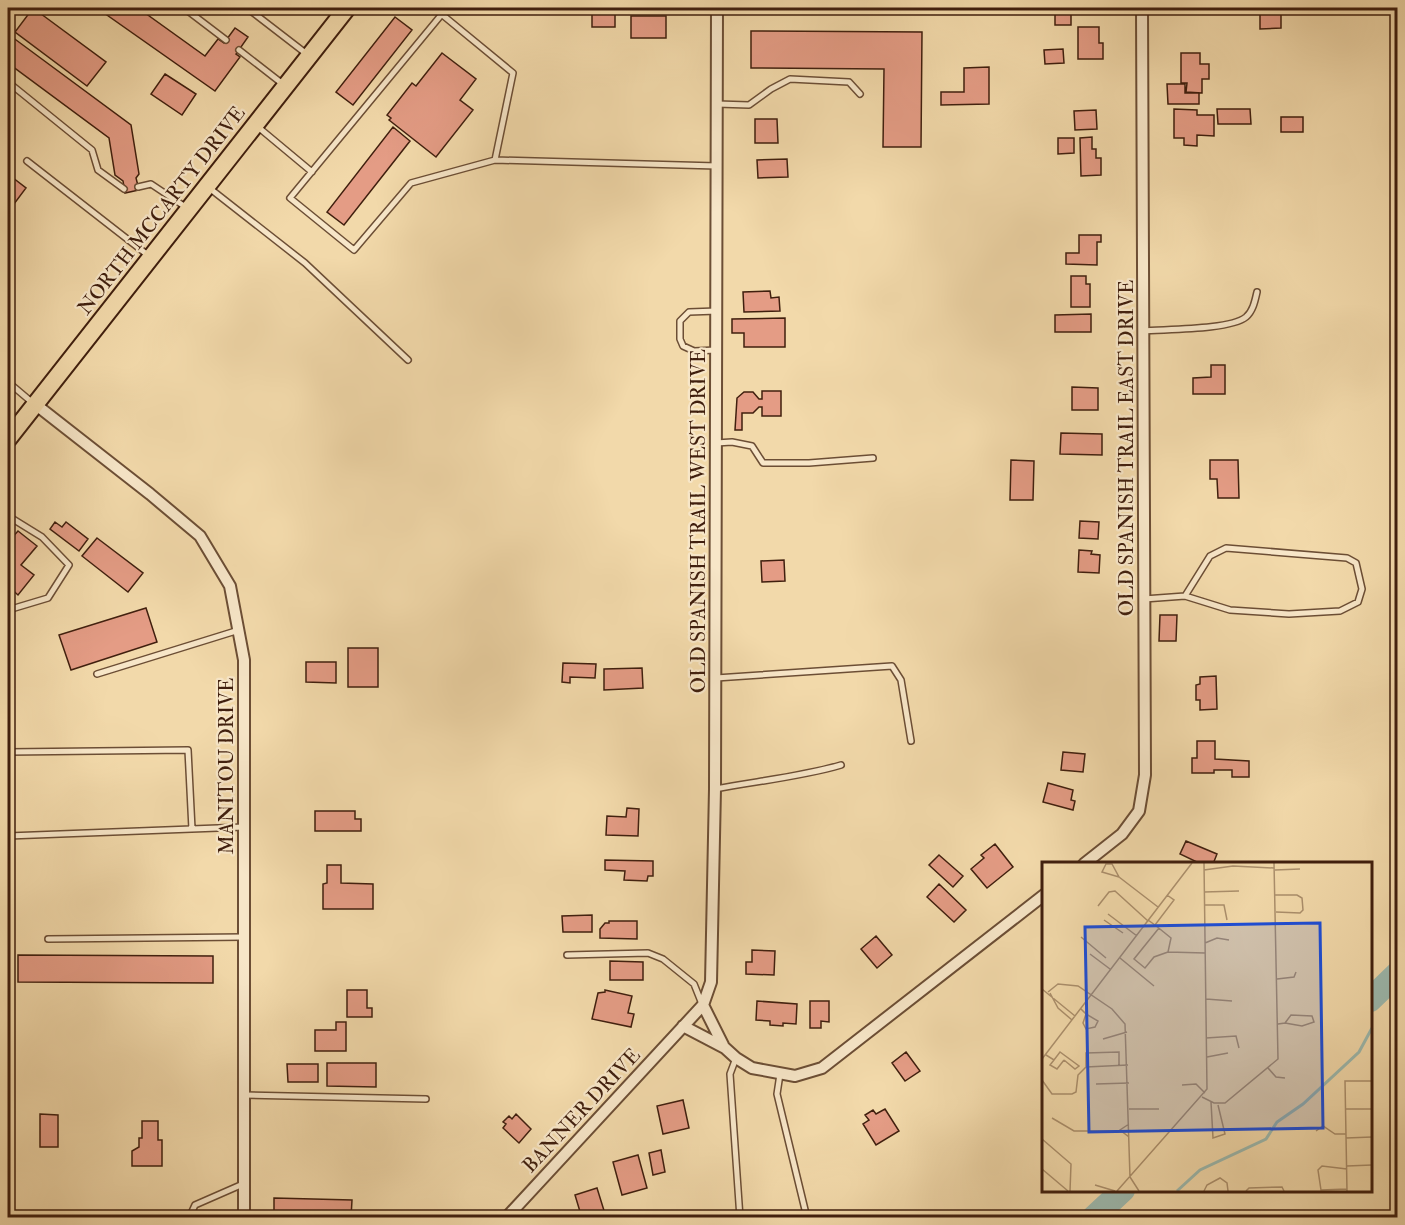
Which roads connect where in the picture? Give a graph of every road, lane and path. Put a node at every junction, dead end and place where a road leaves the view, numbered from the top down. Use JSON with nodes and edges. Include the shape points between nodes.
{"nodes":[{"id":1,"x":184,"y":8,"type":"edge"},
{"id":2,"x":247,"y":8,"type":"edge"},
{"id":3,"x":347,"y":8,"type":"edge"},
{"id":4,"x":434,"y":8,"type":"edge"},
{"id":5,"x":717,"y":8,"type":"edge"},
{"id":6,"x":1142,"y":8,"type":"edge"},
{"id":7,"x":442,"y":14,"type":"junction"},
{"id":8,"x":226,"y":40,"type":"dead end"},
{"id":9,"x":239,"y":50,"type":"dead end"},
{"id":10,"x":309,"y":56,"type":"junction"},
{"id":11,"x":8,"y":82,"type":"edge"},
{"id":12,"x":285,"y":86,"type":"junction"},
{"id":13,"x":860,"y":94,"type":"dead end"},
{"id":14,"x":717,"y":105,"type":"junction"},
{"id":15,"x":255,"y":124,"type":"junction"},
{"id":16,"x":495,"y":160,"type":"junction"},
{"id":17,"x":27,"y":161,"type":"dead end"},
{"id":18,"x":717,"y":166,"type":"junction"},
{"id":19,"x":312,"y":172,"type":"junction"},
{"id":20,"x":207,"y":186,"type":"junction"},
{"id":21,"x":138,"y":187,"type":"dead end"},
{"id":22,"x":124,"y":189,"type":"dead end"},
{"id":23,"x":189,"y":209,"type":"junction"},
{"id":24,"x":151,"y":258,"type":"junction"},
{"id":25,"x":1257,"y":292,"type":"dead end"},
{"id":26,"x":717,"y":311,"type":"junction"},
{"id":27,"x":1143,"y":331,"type":"junction"},
{"id":28,"x":717,"y":350,"type":"junction"},
{"id":29,"x":408,"y":360,"type":"dead end"},
{"id":30,"x":8,"y":382,"type":"edge"},
{"id":31,"x":35,"y":404,"type":"junction"},
{"id":32,"x":8,"y":439,"type":"edge"},
{"id":33,"x":716,"y":443,"type":"junction"},
{"id":34,"x":873,"y":458,"type":"dead end"},
{"id":35,"x":8,"y":516,"type":"edge"},
{"id":36,"x":1185,"y":596,"type":"junction"},
{"id":37,"x":1144,"y":599,"type":"junction"},
{"id":38,"x":8,"y":610,"type":"edge"},
{"id":39,"x":239,"y":630,"type":"junction"},
{"id":40,"x":97,"y":674,"type":"dead end"},
{"id":41,"x":716,"y":678,"type":"junction"},
{"id":42,"x":911,"y":741,"type":"dead end"},
{"id":43,"x":8,"y":752,"type":"edge"},
{"id":44,"x":841,"y":765,"type":"dead end"},
{"id":45,"x":715,"y":789,"type":"junction"},
{"id":46,"x":244,"y":827,"type":"junction"},
{"id":47,"x":192,"y":829,"type":"junction"},
{"id":48,"x":8,"y":836,"type":"edge"},
{"id":49,"x":1087,"y":862,"type":"edge"},
{"id":50,"x":1042,"y":897,"type":"edge"},
{"id":51,"x":244,"y":937,"type":"junction"},
{"id":52,"x":48,"y":939,"type":"dead end"},
{"id":53,"x":567,"y":956,"type":"dead end"},
{"id":54,"x":703,"y":1005,"type":"junction"},
{"id":55,"x":683,"y":1026,"type":"junction"},
{"id":56,"x":725,"y":1048,"type":"junction"},
{"id":57,"x":736,"y":1059,"type":"junction"},
{"id":58,"x":780,"y":1074,"type":"junction"},
{"id":59,"x":244,"y":1095,"type":"junction"},
{"id":60,"x":426,"y":1099,"type":"dead end"},
{"id":61,"x":244,"y":1184,"type":"junction"},
{"id":62,"x":189,"y":1218,"type":"edge"},
{"id":63,"x":244,"y":1218,"type":"edge"},
{"id":64,"x":506,"y":1218,"type":"edge"},
{"id":65,"x":740,"y":1218,"type":"edge"},
{"id":66,"x":807,"y":1218,"type":"edge"}],
"edges":[{"from":1,"to":8,"type":"lane"},
{"from":2,"to":10,"type":"lane"},
{"from":3,"to":10,"type":"main road","name":"NORTH MCCARTY DRIVE"},
{"from":4,"to":7,"type":"lane"},
{"from":5,"to":14,"type":"street","name":"OLD SPANISH TRAIL WEST DRIVE"},
{"from":6,"to":27,"type":"street","name":"OLD SPANISH TRAIL EAST DRIVE"},
{"from":7,"to":16,"type":"lane","via":[[513,73]]},
{"from":7,"to":19,"type":"lane"},
{"from":9,"to":12,"type":"lane"},
{"from":10,"to":12,"type":"main road","name":"NORTH MCCARTY DRIVE"},
{"from":11,"to":22,"type":"lane","via":[[92,150],[98,170]]},
{"from":12,"to":15,"type":"main road","name":"NORTH MCCARTY DRIVE"},
{"from":13,"to":14,"type":"lane","via":[[849,82],[790,79],[749,105]]},
{"from":14,"to":18,"type":"street","name":"OLD SPANISH TRAIL WEST DRIVE"},
{"from":15,"to":19,"type":"lane"},
{"from":15,"to":20,"type":"main road","name":"NORTH MCCARTY DRIVE"},
{"from":16,"to":18,"type":"lane"},
{"from":16,"to":19,"type":"lane","via":[[411,183],[354,250],[290,198]]},
{"from":17,"to":24,"type":"lane"},
{"from":18,"to":26,"type":"street","name":"OLD SPANISH TRAIL WEST DRIVE"},
{"from":20,"to":23,"type":"main road","name":"NORTH MCCARTY DRIVE"},
{"from":20,"to":29,"type":"lane","via":[[305,263]]},
{"from":21,"to":23,"type":"lane","via":[[151,184]]},
{"from":23,"to":24,"type":"main road","name":"NORTH MCCARTY DRIVE"},
{"from":24,"to":31,"type":"main road","name":"NORTH MCCARTY DRIVE"},
{"from":25,"to":27,"type":"lane","via":[[1245,318],[1223,326]]},
{"from":26,"to":28,"type":"street","name":"OLD SPANISH TRAIL WEST DRIVE"},
{"from":26,"to":28,"type":"lane","via":[[688,312],[680,321],[682,346],[694,351]]},
{"from":27,"to":37,"type":"street","name":"OLD SPANISH TRAIL EAST DRIVE"},
{"from":28,"to":33,"type":"street","name":"OLD SPANISH TRAIL WEST DRIVE"},
{"from":30,"to":31,"type":"lane"},
{"from":31,"to":32,"type":"main road","name":"NORTH MCCARTY DRIVE"},
{"from":31,"to":39,"type":"street","name":"MANITOU DRIVE","via":[[200,536],[230,586]]},
{"from":33,"to":34,"type":"lane","via":[[752,446],[763,463]]},
{"from":33,"to":41,"type":"street","name":"OLD SPANISH TRAIL WEST DRIVE"},
{"from":35,"to":38,"type":"lane","via":[[42,537],[69,565],[48,598]]},
{"from":36,"to":36,"type":"lane","via":[[1210,556],[1226,548],[1347,558],[1356,563],[1362,589],[1358,602],[1340,611],[1289,614],[1230,610]]},
{"from":36,"to":37,"type":"lane"},
{"from":37,"to":49,"type":"street","name":"OLD SPANISH TRAIL EAST DRIVE","via":[[1145,775],[1139,811],[1122,834]]},
{"from":39,"to":40,"type":"lane"},
{"from":39,"to":46,"type":"street","name":"MANITOU DRIVE","via":[[244,660]]},
{"from":41,"to":42,"type":"lane","via":[[892,666],[901,680]]},
{"from":41,"to":45,"type":"street","name":"OLD SPANISH TRAIL WEST DRIVE"},
{"from":43,"to":47,"type":"lane","via":[[188,750]]},
{"from":44,"to":45,"type":"lane","via":[[805,775]]},
{"from":45,"to":54,"type":"street","name":"OLD SPANISH TRAIL WEST DRIVE","via":[[711,982]]},
{"from":46,"to":47,"type":"lane"},
{"from":46,"to":51,"type":"street","name":"MANITOU DRIVE"},
{"from":47,"to":48,"type":"lane"},
{"from":50,"to":58,"type":"street","via":[[822,1068],[795,1076]]},
{"from":51,"to":52,"type":"lane"},
{"from":51,"to":59,"type":"street","name":"MANITOU DRIVE"},
{"from":53,"to":54,"type":"lane","via":[[648,953],[663,959],[694,984]]},
{"from":54,"to":55,"type":"street","name":"OLD SPANISH TRAIL WEST DRIVE"},
{"from":54,"to":56,"type":"street"},
{"from":55,"to":56,"type":"street"},
{"from":55,"to":64,"type":"street","name":"BANNER DRIVE"},
{"from":56,"to":57,"type":"street"},
{"from":57,"to":58,"type":"street","via":[[752,1068]]},
{"from":57,"to":65,"type":"lane","via":[[730,1074]]},
{"from":58,"to":66,"type":"lane","via":[[777,1094]]},
{"from":59,"to":60,"type":"lane"},
{"from":59,"to":61,"type":"street","name":"MANITOU DRIVE"},
{"from":61,"to":62,"type":"lane","via":[[195,1205]]},
{"from":61,"to":63,"type":"street","name":"MANITOU DRIVE"}]}
